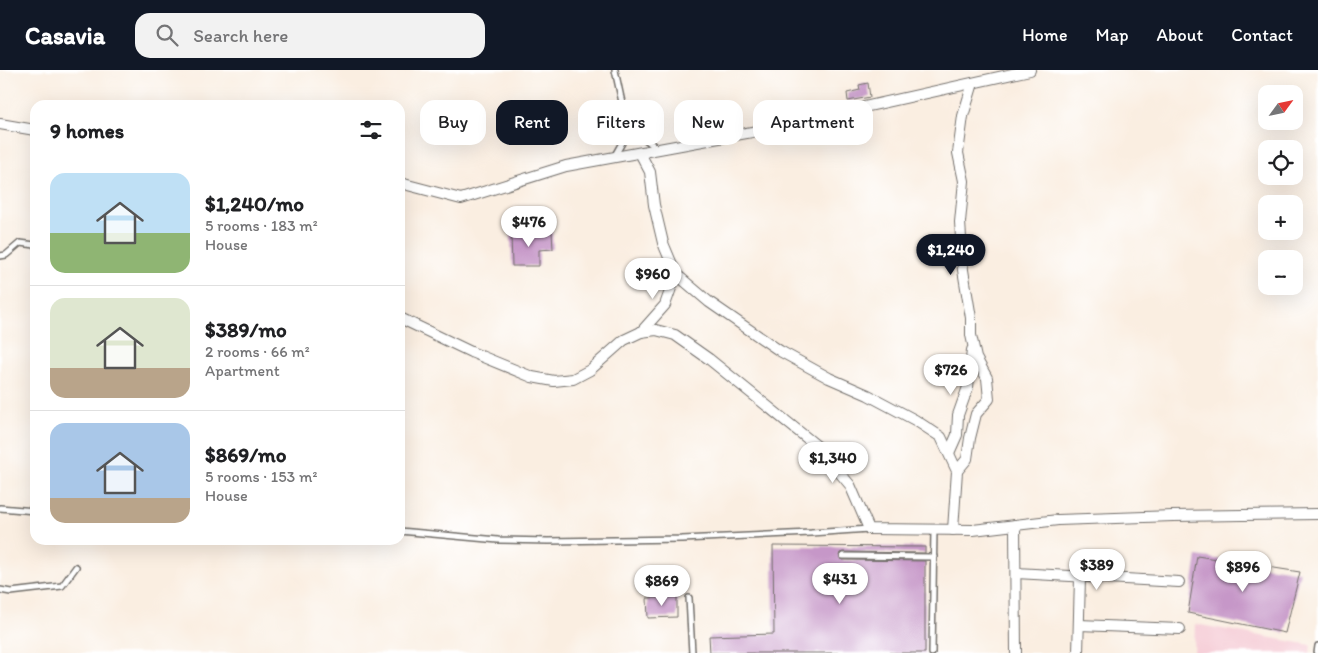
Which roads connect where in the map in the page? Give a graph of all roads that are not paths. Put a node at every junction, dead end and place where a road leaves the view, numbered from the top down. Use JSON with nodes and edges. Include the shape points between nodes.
{"nodes":[{"id":1,"x":614,"y":70,"type":"edge"},
{"id":2,"x":1030,"y":70,"type":"edge"},
{"id":3,"x":974,"y":83,"type":"junction"},
{"id":4,"x":621,"y":100,"type":"edge"},
{"id":5,"x":0,"y":124,"type":"edge"},
{"id":6,"x":30,"y":129,"type":"edge"},
{"id":7,"x":621,"y":145,"type":"edge"},
{"id":8,"x":654,"y":145,"type":"edge"},
{"id":9,"x":659,"y":149,"type":"junction"},
{"id":10,"x":640,"y":152,"type":"junction"},
{"id":11,"x":614,"y":157,"type":"junction"},
{"id":12,"x":405,"y":184,"type":"edge"},
{"id":13,"x":30,"y":244,"type":"edge"},
{"id":14,"x":0,"y":256,"type":"edge"},
{"id":15,"x":676,"y":274,"type":"junction"},
{"id":16,"x":405,"y":320,"type":"edge"},
{"id":17,"x":642,"y":332,"type":"junction"},
{"id":18,"x":973,"y":344,"type":"junction"},
{"id":19,"x":949,"y":454,"type":"junction"},
{"id":20,"x":957,"y":471,"type":"junction"},
{"id":21,"x":0,"y":508,"type":"edge"},
{"id":22,"x":30,"y":511,"type":"edge"},
{"id":23,"x":1318,"y":514,"type":"edge"},
{"id":24,"x":1015,"y":525,"type":"junction"},
{"id":25,"x":869,"y":529,"type":"junction"},
{"id":26,"x":934,"y":529,"type":"junction"},
{"id":27,"x":953,"y":530,"type":"junction"},
{"id":28,"x":405,"y":531,"type":"edge"},
{"id":29,"x":842,"y":556,"type":"dead end"},
{"id":30,"x":934,"y":557,"type":"junction"},
{"id":31,"x":76,"y":567,"type":"dead end"},
{"id":32,"x":1016,"y":573,"type":"junction"},
{"id":33,"x":1080,"y":577,"type":"junction"},
{"id":34,"x":1179,"y":582,"type":"dead end"},
{"id":35,"x":0,"y":590,"type":"edge"},
{"id":36,"x":689,"y":598,"type":"dead end"},
{"id":37,"x":1080,"y":625,"type":"junction"},
{"id":38,"x":1180,"y":629,"type":"dead end"},
{"id":39,"x":1318,"y":646,"type":"edge"},
{"id":40,"x":692,"y":653,"type":"edge"},
{"id":41,"x":932,"y":653,"type":"edge"},
{"id":42,"x":1016,"y":653,"type":"edge"},
{"id":43,"x":1078,"y":653,"type":"edge"},
{"id":44,"x":1317,"y":653,"type":"edge"}],
"edges":[{"from":1,"to":4,"type":"lane"},
{"from":2,"to":3,"type":"street"},
{"from":3,"to":9,"type":"street"},
{"from":3,"to":18,"type":"street","via":[[963,116],[958,152],[964,181],[960,222],[963,270]]},
{"from":5,"to":6,"type":"street"},
{"from":7,"to":11,"type":"lane"},
{"from":8,"to":9,"type":"lane"},
{"from":9,"to":10,"type":"street"},
{"from":10,"to":11,"type":"street"},
{"from":10,"to":15,"type":"street","via":[[650,172],[659,228]]},
{"from":11,"to":12,"type":"street","via":[[566,166],[461,199]]},
{"from":13,"to":14,"type":"lane","via":[[20,243]]},
{"from":15,"to":17,"type":"street","via":[[665,305]]},
{"from":15,"to":19,"type":"street","via":[[709,302],[780,351],[915,420],[941,437]]},
{"from":16,"to":17,"type":"street","via":[[532,377],[554,381],[573,379],[590,370],[624,340]]},
{"from":17,"to":25,"type":"street","via":[[656,330],[675,335],[818,447],[850,485]]},
{"from":18,"to":19,"type":"street","via":[[968,387],[958,415],[957,435]]},
{"from":18,"to":20,"type":"street","via":[[976,358],[987,378],[989,399],[976,414],[967,459]]},
{"from":19,"to":20,"type":"street"},
{"from":20,"to":27,"type":"street"},
{"from":21,"to":22,"type":"lane"},
{"from":23,"to":24,"type":"street","via":[[1058,520]]},
{"from":24,"to":27,"type":"street"},
{"from":24,"to":32,"type":"street"},
{"from":25,"to":26,"type":"street"},
{"from":25,"to":28,"type":"lane","via":[[682,539],[548,541]]},
{"from":26,"to":27,"type":"street"},
{"from":26,"to":30,"type":"lane"},
{"from":29,"to":30,"type":"lane"},
{"from":30,"to":41,"type":"lane"},
{"from":31,"to":35,"type":"lane","via":[[62,586],[11,592]]},
{"from":32,"to":33,"type":"street"},
{"from":32,"to":42,"type":"street"},
{"from":33,"to":34,"type":"street"},
{"from":33,"to":37,"type":"street"},
{"from":36,"to":40,"type":"lane"},
{"from":37,"to":38,"type":"street"},
{"from":37,"to":43,"type":"street"},
{"from":39,"to":44,"type":"lane"}]}
